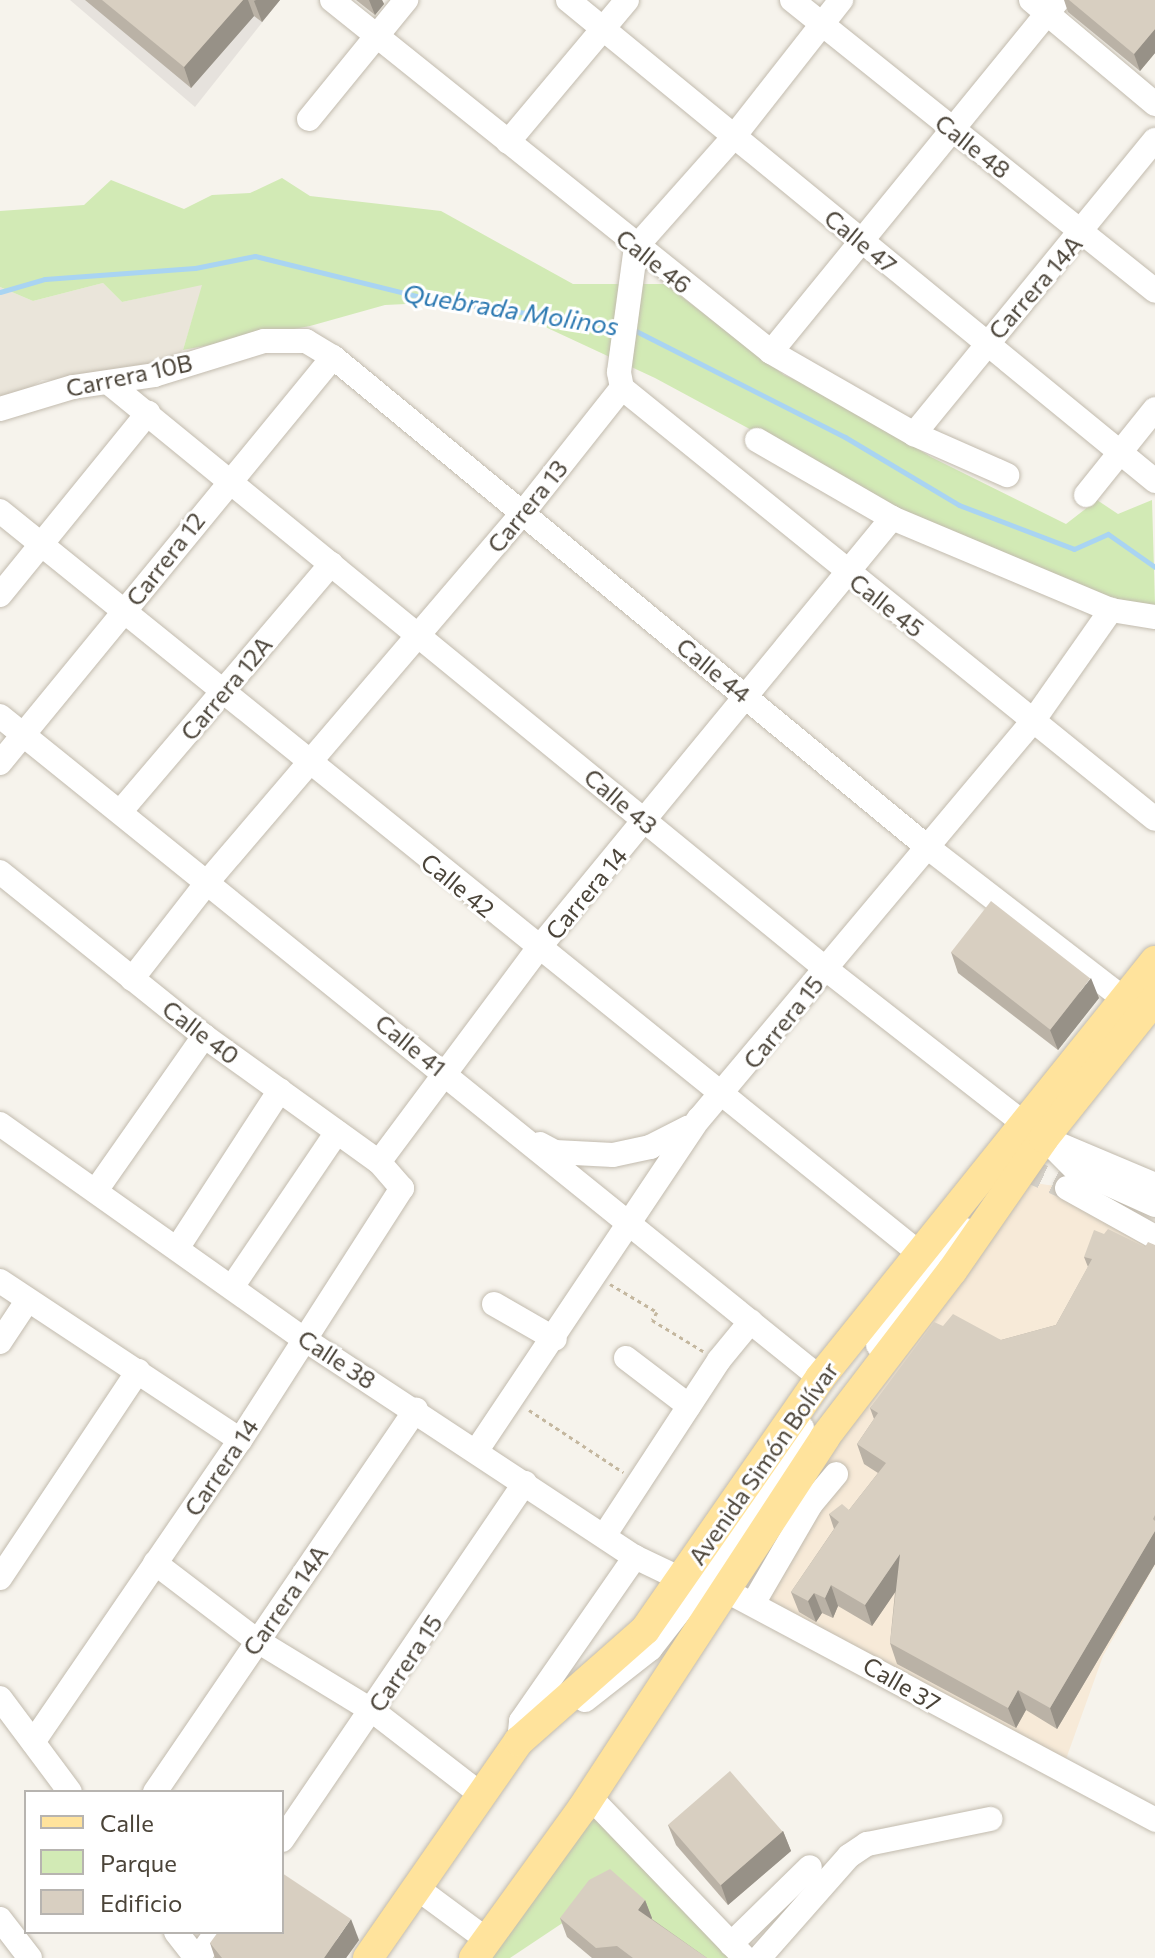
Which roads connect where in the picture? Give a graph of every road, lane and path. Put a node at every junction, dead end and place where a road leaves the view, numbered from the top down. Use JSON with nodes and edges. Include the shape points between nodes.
{"nodes":[{"id":1,"x":332,"y":0,"type":"edge"},
{"id":2,"x":406,"y":0,"type":"edge"},
{"id":3,"x":568,"y":0,"type":"edge"},
{"id":4,"x":627,"y":0,"type":"edge"},
{"id":5,"x":792,"y":0,"type":"edge"},
{"id":6,"x":841,"y":0,"type":"edge"},
{"id":7,"x":1045,"y":4,"type":"edge"},
{"id":8,"x":821,"y":25,"type":"junction"},
{"id":9,"x":603,"y":29,"type":"junction"},
{"id":10,"x":377,"y":35,"type":"junction"},
{"id":11,"x":1155,"y":104,"type":"edge"},
{"id":12,"x":309,"y":119,"type":"dead end"},
{"id":13,"x":954,"y":131,"type":"junction"},
{"id":14,"x":732,"y":139,"type":"junction"},
{"id":15,"x":1155,"y":140,"type":"edge"},
{"id":16,"x":508,"y":142,"type":"junction"},
{"id":17,"x":1083,"y":232,"type":"junction"},
{"id":18,"x":864,"y":241,"type":"junction"},
{"id":19,"x":636,"y":247,"type":"junction"},
{"id":20,"x":1155,"y":291,"type":"edge"},
{"id":21,"x":306,"y":341,"type":"joint"},
{"id":22,"x":986,"y":345,"type":"junction"},
{"id":23,"x":771,"y":352,"type":"junction"},
{"id":24,"x":333,"y":357,"type":"junction"},
{"id":25,"x":109,"y":383,"type":"junction"},
{"id":26,"x":622,"y":388,"type":"junction"},
{"id":27,"x":1,"y":407,"type":"edge"},
{"id":28,"x":1155,"y":409,"type":"edge"},
{"id":29,"x":148,"y":413,"type":"junction"},
{"id":30,"x":914,"y":434,"type":"junction"},
{"id":31,"x":757,"y":440,"type":"dead end"},
{"id":32,"x":1120,"y":453,"type":"junction"},
{"id":33,"x":1007,"y":475,"type":"dead end"},
{"id":34,"x":227,"y":480,"type":"junction"},
{"id":35,"x":1155,"y":481,"type":"edge"},
{"id":36,"x":1086,"y":495,"type":"dead end"},
{"id":37,"x":0,"y":511,"type":"edge"},
{"id":38,"x":522,"y":514,"type":"junction"},
{"id":39,"x":892,"y":518,"type":"junction"},
{"id":40,"x":41,"y":546,"type":"junction"},
{"id":41,"x":331,"y":564,"type":"junction"},
{"id":42,"x":849,"y":575,"type":"junction"},
{"id":43,"x":0,"y":595,"type":"edge"},
{"id":44,"x":1111,"y":610,"type":"junction"},
{"id":45,"x":123,"y":611,"type":"junction"},
{"id":46,"x":1155,"y":617,"type":"edge"},
{"id":47,"x":420,"y":635,"type":"junction"},
{"id":48,"x":222,"y":693,"type":"junction"},
{"id":49,"x":748,"y":697,"type":"junction"},
{"id":50,"x":0,"y":716,"type":"edge"},
{"id":51,"x":1033,"y":721,"type":"junction"},
{"id":52,"x":23,"y":736,"type":"junction"},
{"id":53,"x":0,"y":763,"type":"edge"},
{"id":54,"x":309,"y":764,"type":"junction"},
{"id":55,"x":120,"y":812,"type":"junction"},
{"id":56,"x":1155,"y":819,"type":"edge"},
{"id":57,"x":646,"y":822,"type":"junction"},
{"id":58,"x":926,"y":846,"type":"junction"},
{"id":59,"x":0,"y":872,"type":"edge"},
{"id":60,"x":209,"y":880,"type":"junction"},
{"id":61,"x":538,"y":949,"type":"junction"},
{"id":62,"x":1155,"y":961,"type":"edge"},
{"id":63,"x":826,"y":969,"type":"junction"},
{"id":64,"x":132,"y":979,"type":"junction"},
{"id":65,"x":1123,"y":998,"type":"junction"},
{"id":66,"x":1155,"y":999,"type":"edge"},
{"id":67,"x":204,"y":1036,"type":"junction"},
{"id":68,"x":446,"y":1072,"type":"junction"},
{"id":69,"x":280,"y":1090,"type":"junction"},
{"id":70,"x":721,"y":1096,"type":"junction"},
{"id":71,"x":699,"y":1119,"type":"junction"},
{"id":72,"x":2,"y":1129,"type":"edge"},
{"id":73,"x":1033,"y":1130,"type":"junction"},
{"id":74,"x":337,"y":1132,"type":"junction"},
{"id":75,"x":520,"y":1133,"type":"junction"},
{"id":76,"x":379,"y":1162,"type":"junction"},
{"id":77,"x":1155,"y":1185,"type":"edge"},
{"id":78,"x":402,"y":1188,"type":"joint"},
{"id":79,"x":1067,"y":1188,"type":"tunnel mouth"},
{"id":80,"x":97,"y":1189,"type":"junction"},
{"id":81,"x":1155,"y":1205,"type":"edge"},
{"id":82,"x":976,"y":1215,"type":"dead end"},
{"id":83,"x":627,"y":1224,"type":"junction"},
{"id":84,"x":1155,"y":1237,"type":"edge"},
{"id":85,"x":178,"y":1247,"type":"junction"},
{"id":86,"x":920,"y":1254,"type":"junction"},
{"id":87,"x":597,"y":1276,"type":"junction"},
{"id":88,"x":0,"y":1281,"type":"edge"},
{"id":89,"x":232,"y":1287,"type":"junction"},
{"id":90,"x":27,"y":1301,"type":"junction"},
{"id":91,"x":494,"y":1304,"type":"dead end"},
{"id":92,"x":907,"y":1305,"type":"junction"},
{"id":93,"x":751,"y":1321,"type":"junction"},
{"id":94,"x":304,"y":1339,"type":"junction"},
{"id":95,"x":555,"y":1339,"type":"junction"},
{"id":96,"x":0,"y":1342,"type":"edge"},
{"id":97,"x":626,"y":1358,"type":"dead end"},
{"id":98,"x":719,"y":1360,"type":"junction"},
{"id":99,"x":138,"y":1371,"type":"junction"},
{"id":100,"x":820,"y":1378,"type":"junction"},
{"id":101,"x":513,"y":1399,"type":"junction"},
{"id":102,"x":689,"y":1406,"type":"junction"},
{"id":103,"x":416,"y":1409,"type":"junction"},
{"id":104,"x":240,"y":1440,"type":"junction"},
{"id":105,"x":477,"y":1450,"type":"junction"},
{"id":106,"x":836,"y":1474,"type":"dead end"},
{"id":107,"x":637,"y":1481,"type":"junction"},
{"id":108,"x":525,"y":1483,"type":"junction"},
{"id":109,"x":799,"y":1499,"type":"junction"},
{"id":110,"x":836,"y":1519,"type":"edge"},
{"id":111,"x":604,"y":1536,"type":"junction"},
{"id":112,"x":635,"y":1557,"type":"junction"},
{"id":113,"x":155,"y":1563,"type":"junction"},
{"id":114,"x":0,"y":1578,"type":"edge"},
{"id":115,"x":683,"y":1580,"type":"junction"},
{"id":116,"x":725,"y":1590,"type":"junction"},
{"id":117,"x":754,"y":1602,"type":"junction"},
{"id":118,"x":256,"y":1640,"type":"junction"},
{"id":119,"x":0,"y":1698,"type":"edge"},
{"id":120,"x":373,"y":1711,"type":"junction"},
{"id":121,"x":519,"y":1741,"type":"junction"},
{"id":122,"x":33,"y":1742,"type":"junction"},
{"id":123,"x":69,"y":1790,"type":"edge"},
{"id":124,"x":156,"y":1790,"type":"edge"},
{"id":125,"x":479,"y":1793,"type":"junction"},
{"id":126,"x":590,"y":1797,"type":"junction"},
{"id":127,"x":990,"y":1819,"type":"dead end"},
{"id":128,"x":1155,"y":1820,"type":"edge"},
{"id":129,"x":284,"y":1837,"type":"edge"},
{"id":130,"x":810,"y":1867,"type":"dead end"},
{"id":131,"x":425,"y":1894,"type":"junction"},
{"id":132,"x":10,"y":1934,"type":"edge"},
{"id":133,"x":178,"y":1934,"type":"edge"},
{"id":134,"x":215,"y":1934,"type":"edge"},
{"id":135,"x":477,"y":1946,"type":"edge"},
{"id":136,"x":738,"y":1951,"type":"edge"},
{"id":137,"x":30,"y":1958,"type":"edge"},
{"id":138,"x":197,"y":1958,"type":"edge"},
{"id":139,"x":368,"y":1958,"type":"edge"},
{"id":140,"x":383,"y":1958,"type":"edge"},
{"id":141,"x":459,"y":1958,"type":"edge"},
{"id":142,"x":759,"y":1958,"type":"edge"}],
"edges":[{"from":1,"to":10,"type":"street","name":"Calle 46"},
{"from":2,"to":10,"type":"street"},
{"from":3,"to":9,"type":"street","name":"Calle 47"},
{"from":4,"to":9,"type":"street"},
{"from":5,"to":8,"type":"street","name":"Calle 48"},
{"from":6,"to":8,"type":"street"},
{"from":7,"to":11,"type":"street"},
{"from":7,"to":13,"type":"street"},
{"from":8,"to":13,"type":"street","name":"Calle 48"},
{"from":8,"to":14,"type":"street"},
{"from":9,"to":14,"type":"street","name":"Calle 47"},
{"from":9,"to":16,"type":"street"},
{"from":10,"to":12,"type":"street"},
{"from":10,"to":16,"type":"street","name":"Calle 46"},
{"from":13,"to":17,"type":"street","name":"Calle 48"},
{"from":13,"to":18,"type":"street"},
{"from":14,"to":18,"type":"street","name":"Calle 47"},
{"from":14,"to":19,"type":"street"},
{"from":15,"to":17,"type":"street","name":"Carrera 14A"},
{"from":16,"to":19,"type":"street","name":"Calle 46"},
{"from":17,"to":20,"type":"street","name":"Calle 48"},
{"from":17,"to":22,"type":"street","name":"Carrera 14A"},
{"from":18,"to":22,"type":"street","name":"Calle 47"},
{"from":18,"to":23,"type":"street"},
{"from":19,"to":23,"type":"street","name":"Calle 46"},
{"from":19,"to":26,"type":"street","via":[[622,344]]},
{"from":21,"to":24,"type":"street","name":"Calle 44"},
{"from":21,"to":25,"type":"street","name":"Carrera 10B","via":[[264,341],[154,375]]},
{"from":22,"to":30,"type":"street","name":"Carrera 14A"},
{"from":22,"to":32,"type":"street","name":"Calle 47"},
{"from":23,"to":30,"type":"street","name":"Calle 46"},
{"from":24,"to":34,"type":"street","name":"Carrera 12"},
{"from":24,"to":38,"type":"street","name":"Calle 44"},
{"from":25,"to":27,"type":"street","name":"Carrera 10B"},
{"from":25,"to":29,"type":"street","name":"Calle 43"},
{"from":26,"to":38,"type":"street","name":"Carrera 13"},
{"from":26,"to":42,"type":"street","name":"Calle 45"},
{"from":28,"to":32,"type":"street"},
{"from":29,"to":34,"type":"street","name":"Calle 43"},
{"from":29,"to":40,"type":"street"},
{"from":30,"to":33,"type":"street","name":"Calle 46"},
{"from":31,"to":39,"type":"street"},
{"from":32,"to":35,"type":"street","name":"Calle 47"},
{"from":32,"to":36,"type":"street"},
{"from":34,"to":41,"type":"street","name":"Calle 43"},
{"from":34,"to":45,"type":"street","name":"Carrera 12"},
{"from":37,"to":40,"type":"street","name":"Calle 42"},
{"from":38,"to":47,"type":"street","name":"Carrera 13"},
{"from":38,"to":49,"type":"street","name":"Calle 44"},
{"from":39,"to":42,"type":"street","name":"Carrera 14"},
{"from":39,"to":44,"type":"street"},
{"from":40,"to":43,"type":"street"},
{"from":40,"to":45,"type":"street","name":"Calle 42"},
{"from":41,"to":47,"type":"street","name":"Calle 43"},
{"from":41,"to":48,"type":"street","name":"Carrera 12A"},
{"from":42,"to":49,"type":"street","name":"Carrera 14"},
{"from":42,"to":51,"type":"street","name":"Calle 45"},
{"from":44,"to":46,"type":"street"},
{"from":44,"to":51,"type":"street","name":"Carrera 15"},
{"from":45,"to":48,"type":"street","name":"Calle 42"},
{"from":45,"to":52,"type":"street","name":"Carrera 12"},
{"from":47,"to":54,"type":"street","name":"Carrera 13"},
{"from":47,"to":57,"type":"street","name":"Calle 43"},
{"from":48,"to":54,"type":"street","name":"Calle 42"},
{"from":48,"to":55,"type":"street","name":"Carrera 12A"},
{"from":49,"to":57,"type":"street","name":"Carrera 14"},
{"from":49,"to":58,"type":"street","name":"Calle 44"},
{"from":50,"to":52,"type":"street","name":"Calle 41"},
{"from":51,"to":56,"type":"street","name":"Calle 45"},
{"from":51,"to":58,"type":"street","name":"Carrera 15"},
{"from":52,"to":53,"type":"street","name":"Carrera 12"},
{"from":52,"to":55,"type":"street","name":"Calle 41"},
{"from":54,"to":60,"type":"street","name":"Carrera 13"},
{"from":54,"to":61,"type":"street","name":"Calle 42"},
{"from":55,"to":60,"type":"street","name":"Calle 41"},
{"from":57,"to":61,"type":"street","name":"Carrera 14"},
{"from":57,"to":63,"type":"street","name":"Calle 43"},
{"from":58,"to":63,"type":"street","name":"Carrera 15"},
{"from":58,"to":65,"type":"street","name":"Calle 44"},
{"from":59,"to":64,"type":"street","name":"Calle 40"},
{"from":60,"to":64,"type":"street","name":"Carrera 13"},
{"from":60,"to":68,"type":"street","name":"Calle 41"},
{"from":61,"to":68,"type":"street","name":"Carrera 14"},
{"from":61,"to":70,"type":"street","name":"Calle 42"},
{"from":62,"to":65,"type":"main road"},
{"from":63,"to":70,"type":"street","name":"Carrera 15"},
{"from":63,"to":73,"type":"street","name":"Calle 43"},
{"from":64,"to":67,"type":"street","name":"Calle 40"},
{"from":65,"to":73,"type":"main road"},
{"from":66,"to":73,"type":"main road","name":"Avenida Simón Bolívar"},
{"from":67,"to":69,"type":"street","name":"Calle 40"},
{"from":67,"to":80,"type":"street"},
{"from":68,"to":75,"type":"street","name":"Calle 41"},
{"from":68,"to":76,"type":"street","name":"Carrera 14"},
{"from":69,"to":74,"type":"street","name":"Calle 40"},
{"from":69,"to":85,"type":"street"},
{"from":70,"to":71,"type":"street","name":"Carrera 15"},
{"from":70,"to":86,"type":"street","name":"Calle 42"},
{"from":71,"to":75,"type":"street","via":[[672,1139],[613,1155],[555,1152]]},
{"from":71,"to":83,"type":"street","name":"Carrera 15"},
{"from":72,"to":80,"type":"street","name":"Calle 38"},
{"from":73,"to":77,"type":"street","name":"Calle 43"},
{"from":73,"to":81,"type":"street","via":[[1075,1169]]},
{"from":73,"to":86,"type":"main road","name":"Avenida Simón Bolívar"},
{"from":73,"to":109,"type":"main road","name":"Avenida Simón Bolívar"},
{"from":74,"to":76,"type":"street","name":"Calle 40"},
{"from":74,"to":89,"type":"street"},
{"from":75,"to":83,"type":"street","name":"Calle 41"},
{"from":76,"to":78,"type":"street","name":"Calle 40"},
{"from":78,"to":94,"type":"street","name":"Carrera 14"},
{"from":79,"to":84,"type":"street"},
{"from":80,"to":85,"type":"street","name":"Calle 38"},
{"from":82,"to":92,"type":"street"},
{"from":83,"to":87,"type":"street","name":"Carrera 15"},
{"from":83,"to":93,"type":"street","name":"Calle 41"},
{"from":85,"to":89,"type":"street","name":"Calle 38"},
{"from":86,"to":100,"type":"main road","name":"Avenida Simón Bolívar"},
{"from":87,"to":95,"type":"street","name":"Carrera 15"},
{"from":87,"to":98,"type":"path","via":[[657,1312],[652,1320]]},
{"from":88,"to":90,"type":"street"},
{"from":89,"to":94,"type":"street","name":"Calle 38"},
{"from":90,"to":96,"type":"street"},
{"from":90,"to":99,"type":"street"},
{"from":91,"to":95,"type":"street"},
{"from":92,"to":131,"type":"street","via":[[830,1384],[707,1576],[650,1649],[527,1746]]},
{"from":92,"to":135,"type":"street"},
{"from":93,"to":98,"type":"street"},
{"from":93,"to":100,"type":"street","name":"Calle 41"},
{"from":94,"to":103,"type":"street","name":"Calle 38"},
{"from":94,"to":104,"type":"street","name":"Carrera 14"},
{"from":95,"to":101,"type":"street","name":"Carrera 15"},
{"from":97,"to":102,"type":"street"},
{"from":98,"to":102,"type":"street"},
{"from":99,"to":104,"type":"street"},
{"from":99,"to":114,"type":"street"},
{"from":100,"to":115,"type":"main road","name":"Avenida Simón Bolívar"},
{"from":101,"to":105,"type":"street","name":"Carrera 15"},
{"from":101,"to":107,"type":"path"},
{"from":102,"to":107,"type":"street"},
{"from":103,"to":105,"type":"street","name":"Calle 38"},
{"from":103,"to":118,"type":"street","name":"Carrera 14A"},
{"from":104,"to":113,"type":"street","name":"Carrera 14"},
{"from":105,"to":108,"type":"street","name":"Calle 38"},
{"from":106,"to":109,"type":"street"},
{"from":107,"to":111,"type":"street"},
{"from":108,"to":111,"type":"street","name":"Calle 38"},
{"from":108,"to":120,"type":"street","name":"Carrera 15"},
{"from":109,"to":110,"type":"street"},
{"from":109,"to":116,"type":"main road","name":"Avenida Simón Bolívar"},
{"from":109,"to":117,"type":"street"},
{"from":111,"to":112,"type":"street","name":"Calle 38"},
{"from":112,"to":115,"type":"street","name":"Calle 38"},
{"from":112,"to":121,"type":"street","via":[[521,1721]]},
{"from":113,"to":118,"type":"street"},
{"from":113,"to":122,"type":"street","name":"Carrera 14"},
{"from":115,"to":121,"type":"main road","name":"Avenida Simón Bolívar","via":[[629,1648]]},
{"from":116,"to":117,"type":"street","name":"Calle 37"},
{"from":116,"to":126,"type":"main road","name":"Avenida Simón Bolívar"},
{"from":117,"to":128,"type":"street","name":"Calle 37"},
{"from":118,"to":120,"type":"street"},
{"from":118,"to":124,"type":"street","name":"Carrera 14A"},
{"from":119,"to":122,"type":"street"},
{"from":120,"to":125,"type":"street"},
{"from":120,"to":129,"type":"street","name":"Carrera 15"},
{"from":121,"to":125,"type":"main road","name":"Avenida Simón Bolívar"},
{"from":122,"to":123,"type":"street"},
{"from":125,"to":139,"type":"main road","name":"Avenida Simón Bolívar"},
{"from":126,"to":135,"type":"main road","name":"Avenida Simón Bolívar"},
{"from":126,"to":136,"type":"street"},
{"from":127,"to":142,"type":"street","via":[[867,1844],[849,1856]]},
{"from":130,"to":136,"type":"street"},
{"from":131,"to":135,"type":"street"},
{"from":131,"to":140,"type":"street"},
{"from":132,"to":137,"type":"street"},
{"from":133,"to":138,"type":"street"},
{"from":134,"to":138,"type":"street"},
{"from":135,"to":141,"type":"street"}]}
